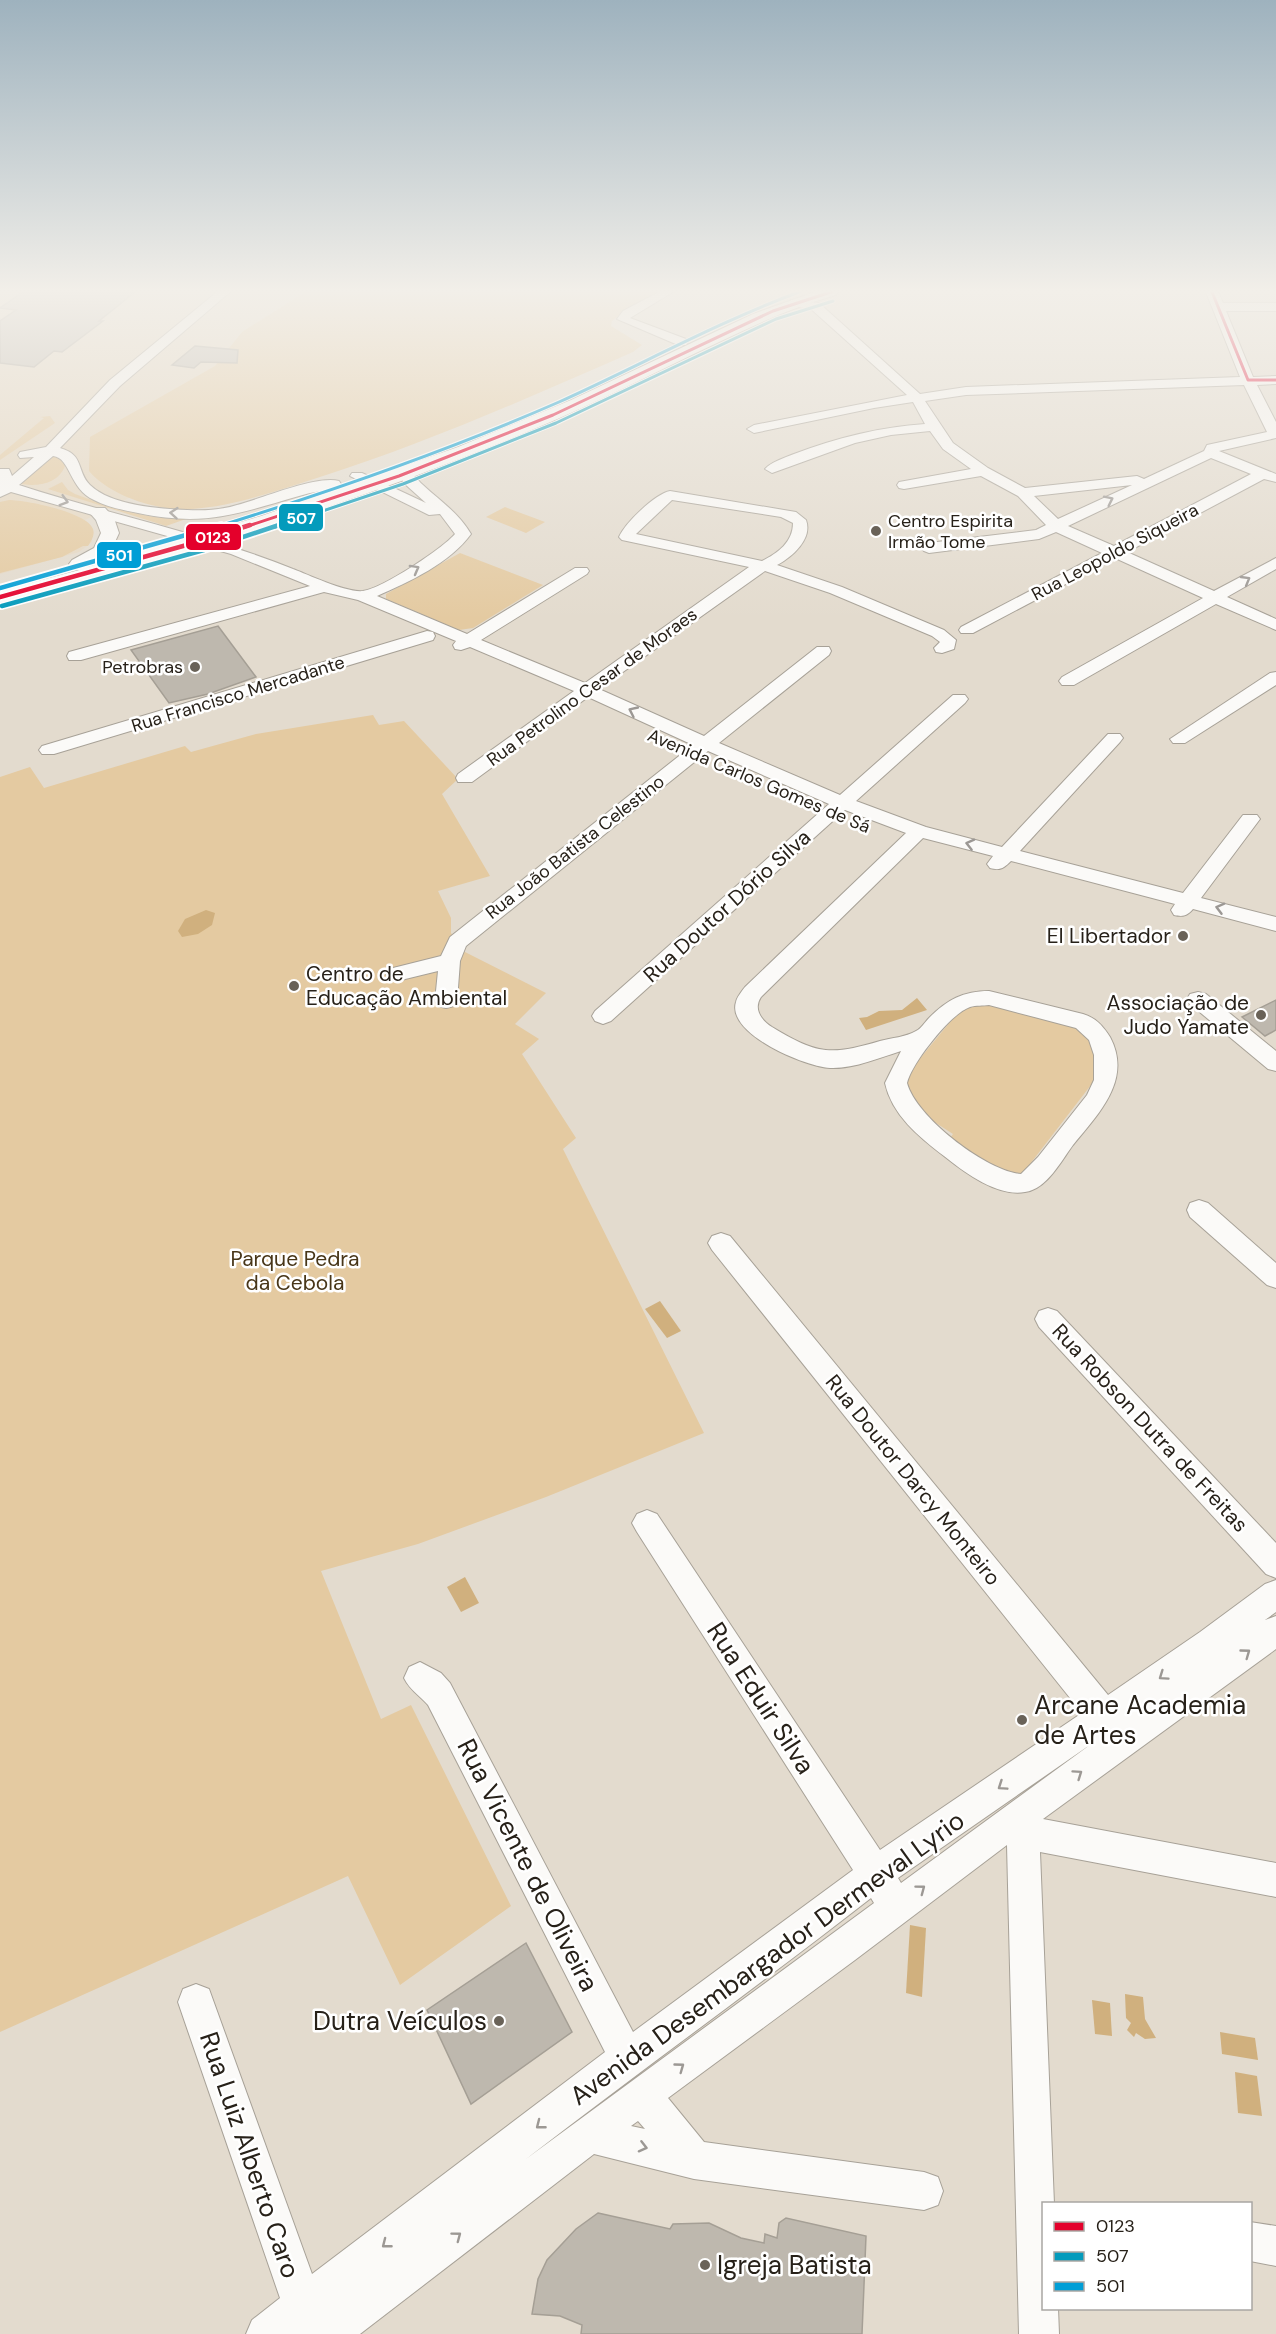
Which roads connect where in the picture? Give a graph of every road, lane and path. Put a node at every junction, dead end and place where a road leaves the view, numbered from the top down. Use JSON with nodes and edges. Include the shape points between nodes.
{"nodes":[{"id":1,"x":99,"y":401,"type":"edge"},
{"id":2,"x":549,"y":401,"type":"edge"},
{"id":3,"x":580,"y":401,"type":"edge"},
{"id":4,"x":896,"y":401,"type":"edge"},
{"id":5,"x":918,"y":401,"type":"edge"},
{"id":6,"x":1258,"y":401,"type":"edge"},
{"id":7,"x":80,"y":420,"type":"junction"},
{"id":8,"x":933,"y":427,"type":"junction"},
{"id":9,"x":754,"y":429,"type":"dead end"},
{"id":10,"x":1275,"y":434,"type":"edge"},
{"id":11,"x":50,"y":451,"type":"junction"},
{"id":12,"x":1211,"y":453,"type":"junction"},
{"id":13,"x":25,"y":455,"type":"junction"},
{"id":14,"x":72,"y":463,"type":"junction"},
{"id":15,"x":772,"y":469,"type":"dead end"},
{"id":16,"x":983,"y":471,"type":"junction"},
{"id":17,"x":405,"y":474,"type":"junction"},
{"id":18,"x":1270,"y":477,"type":"edge"},
{"id":19,"x":1156,"y":478,"type":"junction"},
{"id":20,"x":365,"y":481,"type":"junction"},
{"id":21,"x":3,"y":482,"type":"edge"},
{"id":22,"x":334,"y":484,"type":"junction"},
{"id":23,"x":904,"y":485,"type":"dead end"},
{"id":24,"x":30,"y":491,"type":"junction"},
{"id":25,"x":1023,"y":493,"type":"junction"},
{"id":26,"x":0,"y":498,"type":"edge"},
{"id":27,"x":98,"y":512,"type":"junction"},
{"id":28,"x":451,"y":517,"type":"junction"},
{"id":29,"x":1056,"y":526,"type":"junction"},
{"id":30,"x":176,"y":535,"type":"junction"},
{"id":31,"x":203,"y":542,"type":"junction"},
{"id":32,"x":929,"y":548,"type":"dead end"},
{"id":33,"x":1115,"y":552,"type":"junction"},
{"id":34,"x":265,"y":563,"type":"junction"},
{"id":35,"x":1276,"y":563,"type":"edge"},
{"id":36,"x":79,"y":564,"type":"junction"},
{"id":37,"x":765,"y":566,"type":"junction"},
{"id":38,"x":581,"y":571,"type":"dead end"},
{"id":39,"x":0,"y":584,"type":"edge"},
{"id":40,"x":318,"y":590,"type":"junction"},
{"id":41,"x":363,"y":596,"type":"junction"},
{"id":42,"x":0,"y":597,"type":"edge"},
{"id":43,"x":1215,"y":598,"type":"junction"},
{"id":44,"x":1276,"y":625,"type":"edge"},
{"id":45,"x":967,"y":630,"type":"dead end"},
{"id":46,"x":427,"y":636,"type":"junction"},
{"id":47,"x":463,"y":644,"type":"junction"},
{"id":48,"x":942,"y":648,"type":"dead end"},
{"id":49,"x":823,"y":651,"type":"dead end"},
{"id":50,"x":75,"y":656,"type":"dead end"},
{"id":51,"x":1276,"y":677,"type":"edge"},
{"id":52,"x":1068,"y":681,"type":"dead end"},
{"id":53,"x":580,"y":695,"type":"junction"},
{"id":54,"x":958,"y":699,"type":"dead end"},
{"id":55,"x":1114,"y":738,"type":"dead end"},
{"id":56,"x":1179,"y":739,"type":"dead end"},
{"id":57,"x":700,"y":749,"type":"junction"},
{"id":58,"x":48,"y":750,"type":"dead end"},
{"id":59,"x":465,"y":778,"type":"dead end"},
{"id":60,"x":836,"y":809,"type":"junction"},
{"id":61,"x":1250,"y":819,"type":"dead end"},
{"id":62,"x":913,"y":838,"type":"junction"},
{"id":63,"x":1000,"y":860,"type":"junction"},
{"id":64,"x":1183,"y":906,"type":"junction"},
{"id":65,"x":1276,"y":924,"type":"edge"},
{"id":66,"x":1276,"y":939,"type":"edge"},
{"id":67,"x":450,"y":961,"type":"junction"},
{"id":68,"x":397,"y":974,"type":"dead end"},
{"id":69,"x":1198,"y":999,"type":"dead end"},
{"id":70,"x":446,"y":1000,"type":"dead end"},
{"id":71,"x":603,"y":1016,"type":"dead end"},
{"id":72,"x":924,"y":1037,"type":"junction"},
{"id":73,"x":1276,"y":1063,"type":"edge"},
{"id":74,"x":1199,"y":1210,"type":"dead end"},
{"id":75,"x":721,"y":1243,"type":"dead end"},
{"id":76,"x":1276,"y":1278,"type":"edge"},
{"id":77,"x":1048,"y":1319,"type":"dead end"},
{"id":78,"x":647,"y":1523,"type":"dead end"},
{"id":79,"x":1276,"y":1587,"type":"edge"},
{"id":80,"x":1276,"y":1631,"type":"edge"},
{"id":81,"x":420,"y":1678,"type":"dead end"},
{"id":82,"x":1104,"y":1716,"type":"junction"},
{"id":83,"x":1013,"y":1830,"type":"junction"},
{"id":84,"x":875,"y":1874,"type":"junction"},
{"id":85,"x":1276,"y":1880,"type":"edge"},
{"id":86,"x":893,"y":1910,"type":"junction"},
{"id":87,"x":821,"y":1916,"type":"junction"},
{"id":88,"x":843,"y":1948,"type":"junction"},
{"id":89,"x":196,"y":2002,"type":"dead end"},
{"id":90,"x":627,"y":2058,"type":"junction"},
{"id":91,"x":640,"y":2095,"type":"junction"},
{"id":92,"x":592,"y":2135,"type":"junction"},
{"id":93,"x":694,"y":2160,"type":"junction"},
{"id":94,"x":924,"y":2191,"type":"dead end"},
{"id":95,"x":1252,"y":2241,"type":"edge"},
{"id":96,"x":1276,"y":2246,"type":"edge"},
{"id":97,"x":314,"y":2325,"type":"edge"},
{"id":98,"x":266,"y":2334,"type":"edge"},
{"id":99,"x":1039,"y":2334,"type":"edge"}],
"edges":[{"from":1,"to":7,"type":"street"},
{"from":2,"to":20,"type":"main road"},
{"from":3,"to":17,"type":"main road"},
{"from":4,"to":9,"type":"street"},
{"from":5,"to":8,"type":"street"},
{"from":6,"to":10,"type":"street"},
{"from":7,"to":11,"type":"street"},
{"from":7,"to":13,"type":"street"},
{"from":7,"to":14,"type":"street"},
{"from":8,"to":15,"type":"street","via":[[853,437]]},
{"from":8,"to":16,"type":"street","via":[[948,446]]},
{"from":10,"to":12,"type":"street","via":[[1212,448]]},
{"from":11,"to":13,"type":"street"},
{"from":11,"to":14,"type":"street","via":[[63,454]]},
{"from":11,"to":21,"type":"street"},
{"from":12,"to":18,"type":"street"},
{"from":12,"to":19,"type":"street"},
{"from":13,"to":21,"type":"street"},
{"from":22,"to":14,"type":"street","one_way":true,"via":[[228,512],[181,514],[131,507],[96,496],[81,483]]},
{"from":14,"to":24,"type":"street","via":[[71,473],[59,482]]},
{"from":16,"to":23,"type":"street"},
{"from":16,"to":25,"type":"street"},
{"from":17,"to":20,"type":"main road"},
{"from":17,"to":28,"type":"street","via":[[420,493]]},
{"from":18,"to":33,"type":"street","name":"Rua Leopoldo Siqueira"},
{"from":19,"to":25,"type":"street"},
{"from":29,"to":19,"type":"street","one_way":true},
{"from":20,"to":22,"type":"main road"},
{"from":20,"to":28,"type":"street"},
{"from":20,"to":31,"type":"main road"},
{"from":21,"to":24,"type":"street","name":"Avenida Carlos Gomes de Sá"},
{"from":22,"to":30,"type":"main road"},
{"from":24,"to":26,"type":"street"},
{"from":24,"to":27,"type":"street","name":"Avenida Carlos Gomes de Sá","one_way":true},
{"from":25,"to":29,"type":"street"},
{"from":27,"to":30,"type":"street","name":"Avenida Carlos Gomes de Sá"},
{"from":27,"to":36,"type":"main road","via":[[110,526],[108,541],[97,555]]},
{"from":41,"to":28,"type":"street","one_way":true,"via":[[459,542],[463,534]]},
{"from":29,"to":32,"type":"street","via":[[1026,537]]},
{"from":29,"to":33,"type":"street"},
{"from":30,"to":31,"type":"street","name":"Avenida Carlos Gomes de Sá"},
{"from":30,"to":36,"type":"main road"},
{"from":31,"to":34,"type":"street","name":"Avenida Carlos Gomes de Sá"},
{"from":31,"to":42,"type":"main road"},
{"from":33,"to":43,"type":"street"},
{"from":33,"to":45,"type":"street","name":"Rua Leopoldo Siqueira"},
{"from":34,"to":40,"type":"street","name":"Avenida Carlos Gomes de Sá"},
{"from":34,"to":41,"type":"street","name":"Avenida Carlos Gomes de Sá","via":[[325,587]]},
{"from":43,"to":35,"type":"street","one_way":true},
{"from":36,"to":39,"type":"main road"},
{"from":37,"to":37,"type":"street","name":"Rua Petrolino Cesar de Moraes","via":[[635,541],[627,535],[670,495],[783,513],[800,520],[802,524],[790,550]]},
{"from":37,"to":48,"type":"street","via":[[933,630],[948,640]]},
{"from":37,"to":53,"type":"street","name":"Rua Petrolino Cesar de Moraes","via":[[748,574]]},
{"from":38,"to":47,"type":"street"},
{"from":40,"to":46,"type":"street","name":"Avenida Carlos Gomes de Sá"},
{"from":40,"to":50,"type":"street"},
{"from":41,"to":47,"type":"street","name":"Avenida Carlos Gomes de Sá"},
{"from":43,"to":44,"type":"street"},
{"from":43,"to":52,"type":"street"},
{"from":46,"to":47,"type":"street","name":"Avenida Carlos Gomes de Sá"},
{"from":46,"to":58,"type":"street","name":"Rua Francisco Mercadante"},
{"from":47,"to":53,"type":"street","name":"Avenida Carlos Gomes de Sá"},
{"from":49,"to":57,"type":"street","name":"Rua João Batista Celestino"},
{"from":51,"to":56,"type":"street"},
{"from":53,"to":57,"type":"street","name":"Avenida Carlos Gomes de Sá"},
{"from":53,"to":59,"type":"street","name":"Rua Petrolino Cesar de Moraes"},
{"from":54,"to":60,"type":"street","name":"Rua Doutor Dório Silva"},
{"from":55,"to":63,"type":"street"},
{"from":57,"to":60,"type":"street","name":"Avenida Carlos Gomes de Sá"},
{"from":57,"to":67,"type":"street","name":"Rua João Batista Celestino","via":[[478,924],[457,942]]},
{"from":60,"to":62,"type":"street","name":"Avenida Carlos Gomes de Sá"},
{"from":60,"to":71,"type":"street","name":"Rua Doutor Dório Silva"},
{"from":61,"to":64,"type":"street"},
{"from":62,"to":63,"type":"street","name":"Avenida Carlos Gomes de Sá"},
{"from":62,"to":72,"type":"street","via":[[753,992],[746,1004],[752,1024],[807,1056],[829,1060],[856,1056]]},
{"from":63,"to":64,"type":"street","name":"Avenida Carlos Gomes de Sá"},
{"from":65,"to":64,"type":"street","name":"Avenida Carlos Gomes de Sá","one_way":true},
{"from":64,"to":66,"type":"street","name":"Avenida Carlos Gomes de Sá"},
{"from":67,"to":68,"type":"street"},
{"from":67,"to":70,"type":"street","name":"Rua João Batista Celestino"},
{"from":69,"to":73,"type":"street"},
{"from":72,"to":72,"type":"street","via":[[959,1004],[989,998],[1012,1002],[1093,1028],[1103,1045],[1107,1082],[1038,1173],[1025,1183],[1013,1183],[957,1156],[902,1101],[895,1084],[898,1073]]},
{"from":74,"to":76,"type":"street"},
{"from":75,"to":82,"type":"street","name":"Rua Doutor Darcy Monteiro"},
{"from":77,"to":79,"type":"street","name":"Rua Robson Dutra de Freitas"},
{"from":78,"to":84,"type":"street","name":"Rua Eduir Silva"},
{"from":79,"to":82,"type":"street","name":"Avenida Desembargador Dermeval Lyrio","one_way":true,"via":[[1211,1643]]},
{"from":83,"to":80,"type":"street","name":"Avenida Desembargador Dermeval Lyrio","one_way":true},
{"from":81,"to":90,"type":"street","name":"Rua Vicente de Oliveira","via":[[439,1694]]},
{"from":82,"to":84,"type":"street","name":"Avenida Desembargador Dermeval Lyrio","one_way":true},
{"from":83,"to":85,"type":"street"},
{"from":86,"to":83,"type":"street","name":"Avenida Desembargador Dermeval Lyrio","one_way":true},
{"from":83,"to":99,"type":"street"},
{"from":84,"to":86,"type":"street","name":"Rua Eduir Silva","via":[[888,1893]]},
{"from":84,"to":87,"type":"street","name":"Avenida Desembargador Dermeval Lyrio"},
{"from":86,"to":88,"type":"street","name":"Avenida Desembargador Dermeval Lyrio"},
{"from":87,"to":88,"type":"street"},
{"from":87,"to":90,"type":"street","name":"Avenida Desembargador Dermeval Lyrio"},
{"from":91,"to":88,"type":"street","name":"Avenida Desembargador Dermeval Lyrio","one_way":true},
{"from":89,"to":97,"type":"street","name":"Rua Luiz Alberto Caro"},
{"from":90,"to":97,"type":"street","name":"Avenida Desembargador Dermeval Lyrio","one_way":true},
{"from":91,"to":92,"type":"street","name":"Avenida Desembargador Dermeval Lyrio"},
{"from":91,"to":93,"type":"street"},
{"from":92,"to":93,"type":"street","one_way":true},
{"from":97,"to":92,"type":"street","name":"Avenida Desembargador Dermeval Lyrio","one_way":true},
{"from":93,"to":94,"type":"street"},
{"from":95,"to":96,"type":"street"},
{"from":97,"to":98,"type":"street","name":"Avenida Desembargador Dermeval Lyrio"}]}
